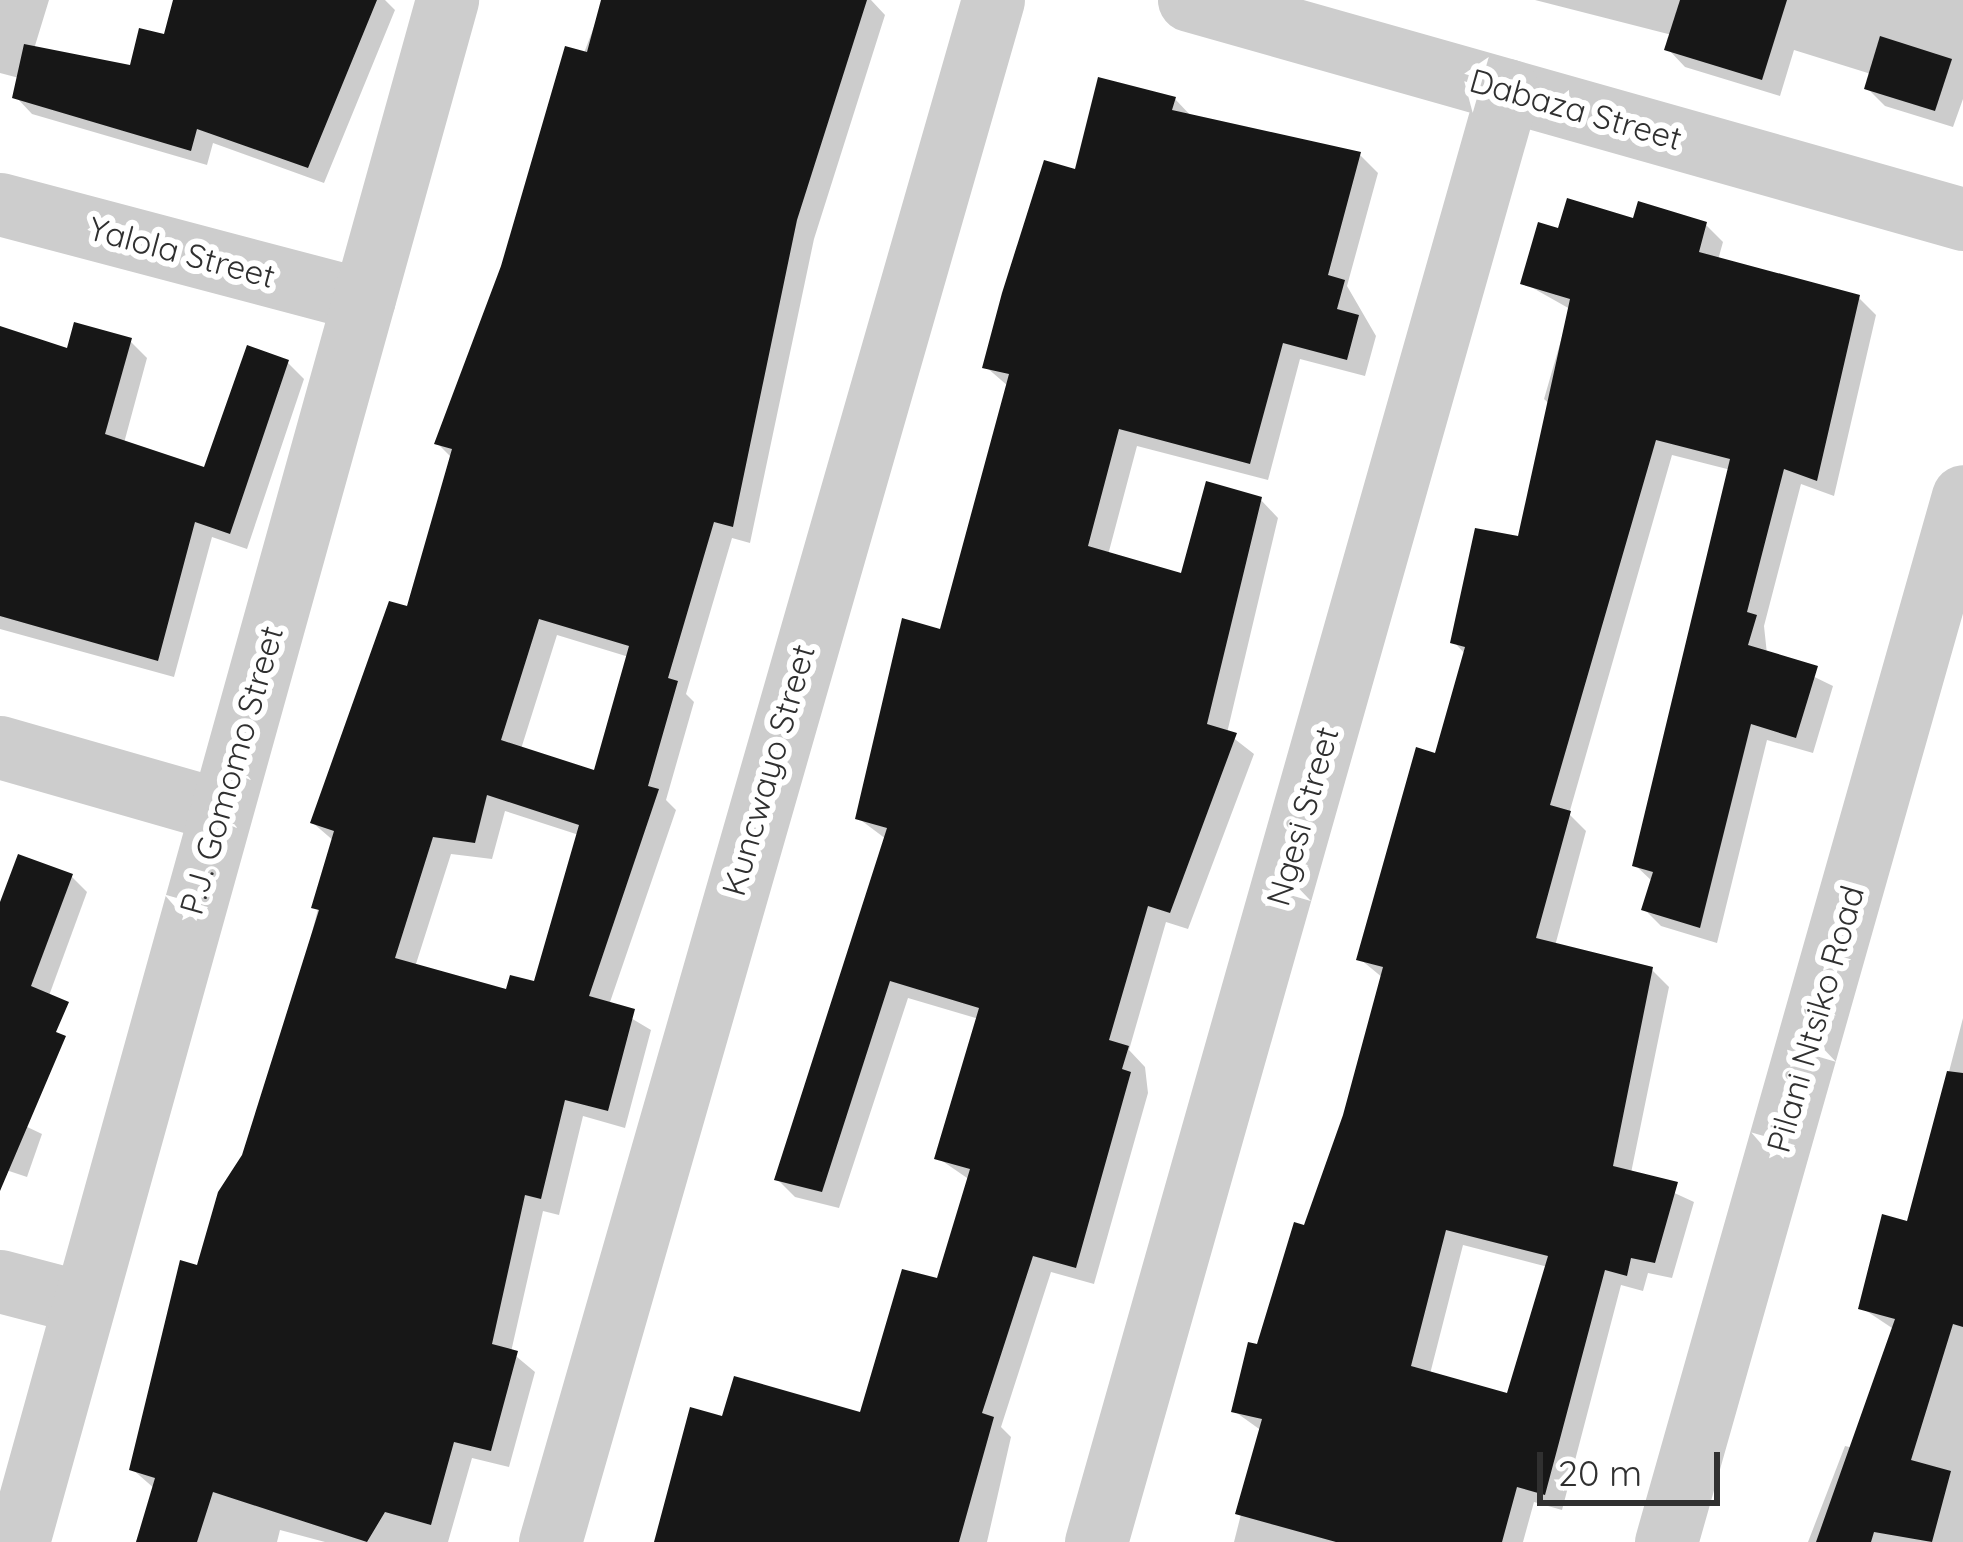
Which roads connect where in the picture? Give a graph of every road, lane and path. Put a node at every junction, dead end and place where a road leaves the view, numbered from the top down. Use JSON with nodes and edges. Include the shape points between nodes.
{"nodes":[{"id":1,"x":447,"y":0,"type":"edge"},
{"id":2,"x":993,"y":0,"type":"edge"},
{"id":3,"x":1189,"y":0,"type":"edge"},
{"id":4,"x":1508,"y":90,"type":"junction"},
{"id":5,"x":0,"y":204,"type":"edge"},
{"id":6,"x":1963,"y":219,"type":"edge"},
{"id":7,"x":364,"y":300,"type":"junction"},
{"id":8,"x":1963,"y":496,"type":"edge"},
{"id":9,"x":0,"y":747,"type":"edge"},
{"id":10,"x":219,"y":810,"type":"junction"},
{"id":11,"x":0,"y":1281,"type":"edge"},
{"id":12,"x":84,"y":1303,"type":"junction"},
{"id":13,"x":18,"y":1542,"type":"edge"},
{"id":14,"x":550,"y":1542,"type":"edge"},
{"id":15,"x":1096,"y":1542,"type":"edge"},
{"id":16,"x":1666,"y":1542,"type":"edge"}],
"edges":[{"from":1,"to":7,"type":"street","name":"P.J. Gomomo Street"},
{"from":2,"to":14,"type":"street","name":"Kuncwayo Street"},
{"from":3,"to":4,"type":"street","name":"Dabaza Street"},
{"from":4,"to":6,"type":"street","name":"Dabaza Street"},
{"from":4,"to":15,"type":"street","name":"Ngesi Street"},
{"from":5,"to":7,"type":"street","name":"Yalola Street"},
{"from":7,"to":10,"type":"street","name":"P.J. Gomomo Street"},
{"from":8,"to":16,"type":"street","name":"Pilani Ntsiko Road"},
{"from":9,"to":10,"type":"street"},
{"from":10,"to":12,"type":"street","name":"P.J. Gomomo Street"},
{"from":11,"to":12,"type":"street"},
{"from":12,"to":13,"type":"street","name":"P.J. Gomomo Street"}]}
